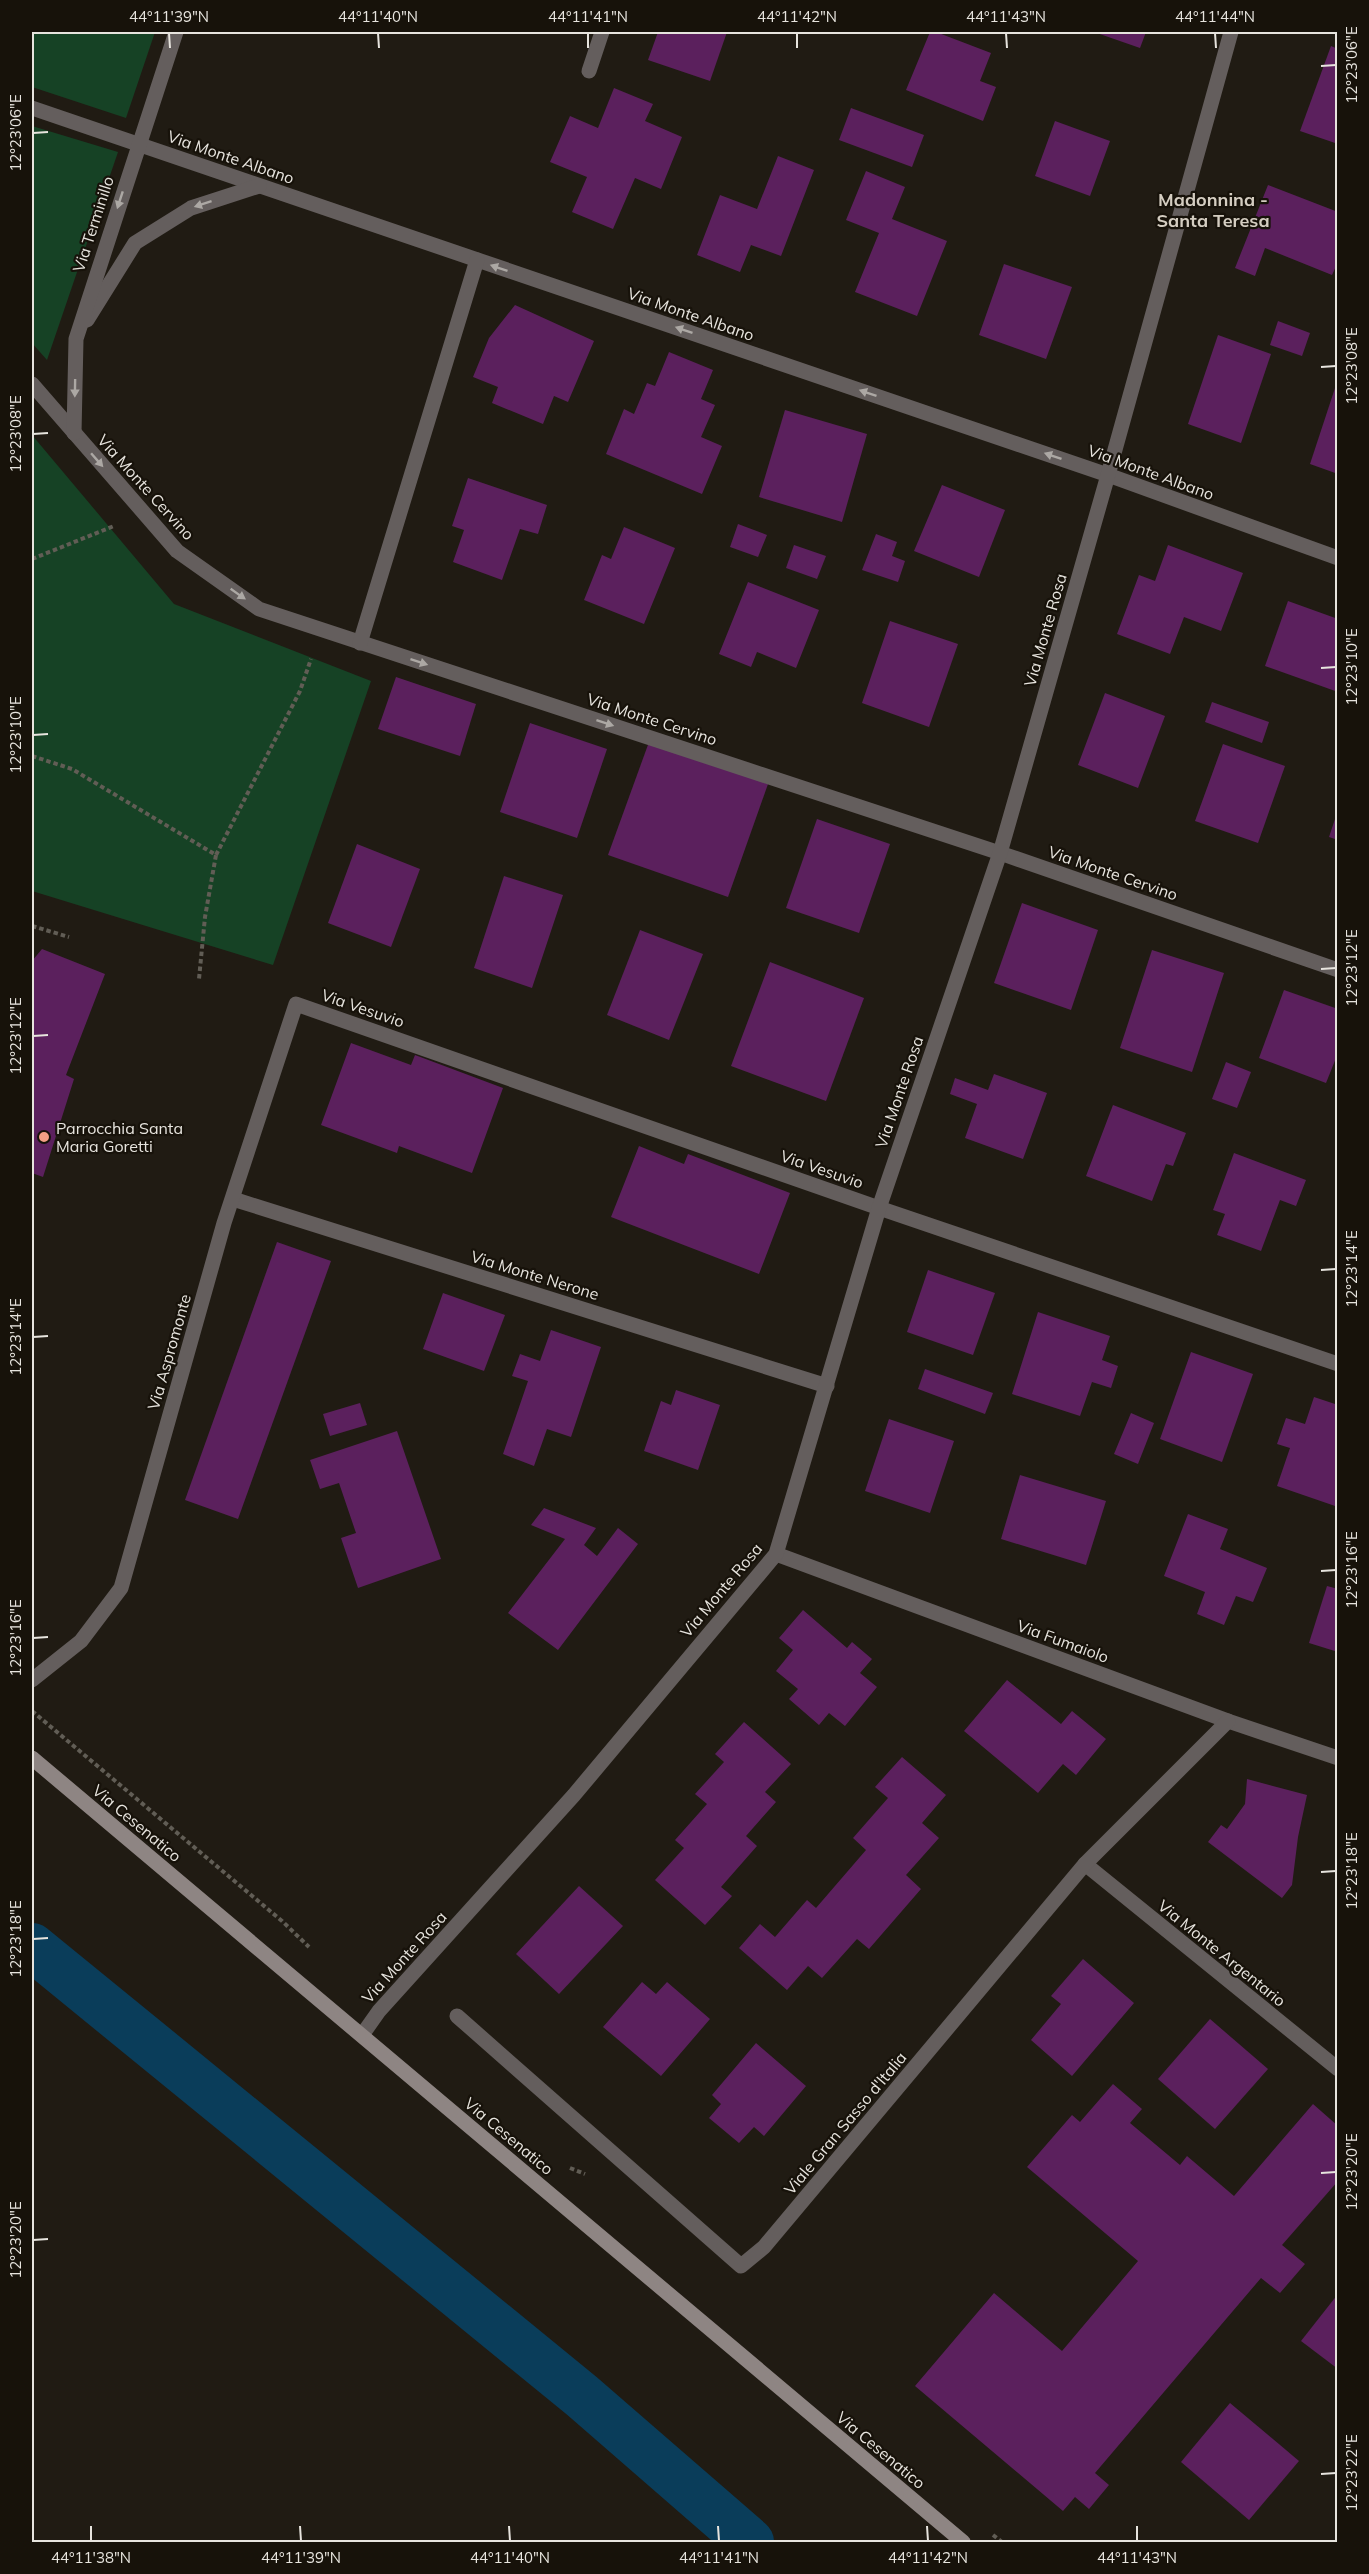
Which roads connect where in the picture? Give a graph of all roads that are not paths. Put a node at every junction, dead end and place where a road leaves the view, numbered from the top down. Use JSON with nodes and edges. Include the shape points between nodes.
{"nodes":[{"id":1,"x":176,"y":32,"type":"edge"},
{"id":2,"x":602,"y":32,"type":"edge"},
{"id":3,"x":1231,"y":32,"type":"edge"},
{"id":4,"x":589,"y":71,"type":"dead end"},
{"id":5,"x":32,"y":108,"type":"edge"},
{"id":6,"x":138,"y":144,"type":"junction"},
{"id":7,"x":259,"y":186,"type":"junction"},
{"id":8,"x":477,"y":260,"type":"junction"},
{"id":9,"x":76,"y":339,"type":"junction"},
{"id":10,"x":32,"y":384,"type":"edge"},
{"id":11,"x":74,"y":433,"type":"junction"},
{"id":12,"x":1108,"y":475,"type":"junction"},
{"id":13,"x":1338,"y":558,"type":"edge"},
{"id":14,"x":360,"y":643,"type":"junction"},
{"id":15,"x":1000,"y":853,"type":"junction"},
{"id":16,"x":1338,"y":970,"type":"edge"},
{"id":17,"x":296,"y":1004,"type":"joint"},
{"id":18,"x":233,"y":1199,"type":"junction"},
{"id":19,"x":879,"y":1208,"type":"junction"},
{"id":20,"x":1338,"y":1364,"type":"edge"},
{"id":21,"x":827,"y":1386,"type":"junction"},
{"id":22,"x":776,"y":1554,"type":"junction"},
{"id":23,"x":32,"y":1680,"type":"edge"},
{"id":24,"x":1228,"y":1721,"type":"junction"},
{"id":25,"x":32,"y":1758,"type":"edge"},
{"id":26,"x":1338,"y":1758,"type":"edge"},
{"id":27,"x":1085,"y":1864,"type":"junction"},
{"id":28,"x":457,"y":2016,"type":"dead end"},
{"id":29,"x":362,"y":2035,"type":"junction"},
{"id":30,"x":1338,"y":2069,"type":"edge"},
{"id":31,"x":963,"y":2542,"type":"edge"}],
"edges":[{"from":1,"to":6,"type":"street","name":"Via Terminillo"},
{"from":2,"to":4,"type":"street"},
{"from":3,"to":12,"type":"street","name":"Via Monte Rosa"},
{"from":5,"to":6,"type":"street","name":"Via Monte Albano"},
{"from":6,"to":7,"type":"street","name":"Via Monte Albano"},
{"from":6,"to":9,"type":"street","name":"Via Terminillo","one_way":true},
{"from":7,"to":8,"type":"street","name":"Via Monte Albano"},
{"from":7,"to":9,"type":"street","one_way":true,"via":[[191,208],[135,243]]},
{"from":12,"to":8,"type":"street","name":"Via Monte Albano","one_way":true},
{"from":8,"to":14,"type":"street"},
{"from":9,"to":11,"type":"street","name":"Via Terminillo","one_way":true},
{"from":10,"to":11,"type":"street","name":"Via Monte Cervino"},
{"from":11,"to":14,"type":"street","name":"Via Monte Cervino","one_way":true,"via":[[177,551],[259,609]]},
{"from":12,"to":13,"type":"street","name":"Via Monte Albano"},
{"from":12,"to":15,"type":"street","name":"Via Monte Rosa"},
{"from":14,"to":15,"type":"street","name":"Via Monte Cervino","one_way":true},
{"from":15,"to":16,"type":"street","name":"Via Monte Cervino"},
{"from":15,"to":19,"type":"street","name":"Via Monte Rosa"},
{"from":17,"to":18,"type":"street","name":"Via Aspromonte"},
{"from":17,"to":19,"type":"street","name":"Via Vesuvio"},
{"from":18,"to":21,"type":"street","name":"Via Monte Nerone"},
{"from":18,"to":23,"type":"street","name":"Via Aspromonte","via":[[121,1588],[81,1641]]},
{"from":19,"to":20,"type":"street","name":"Via Vesuvio"},
{"from":19,"to":21,"type":"street","name":"Via Monte Rosa"},
{"from":21,"to":22,"type":"street","name":"Via Monte Rosa"},
{"from":22,"to":24,"type":"street","name":"Via Fumaiolo"},
{"from":22,"to":29,"type":"street","name":"Via Monte Rosa","via":[[573,1795],[378,2011]]},
{"from":24,"to":26,"type":"street","name":"Via Fumaiolo"},
{"from":24,"to":27,"type":"street","name":"Viale Gran Sasso d'Italia"},
{"from":25,"to":29,"type":"main road","name":"Via Cesenatico"},
{"from":27,"to":28,"type":"street","name":"Viale Gran Sasso d'Italia","via":[[764,2247],[741,2266]]},
{"from":27,"to":30,"type":"street","name":"Via Monte Argentario"},
{"from":29,"to":31,"type":"main road","name":"Via Cesenatico"}]}
